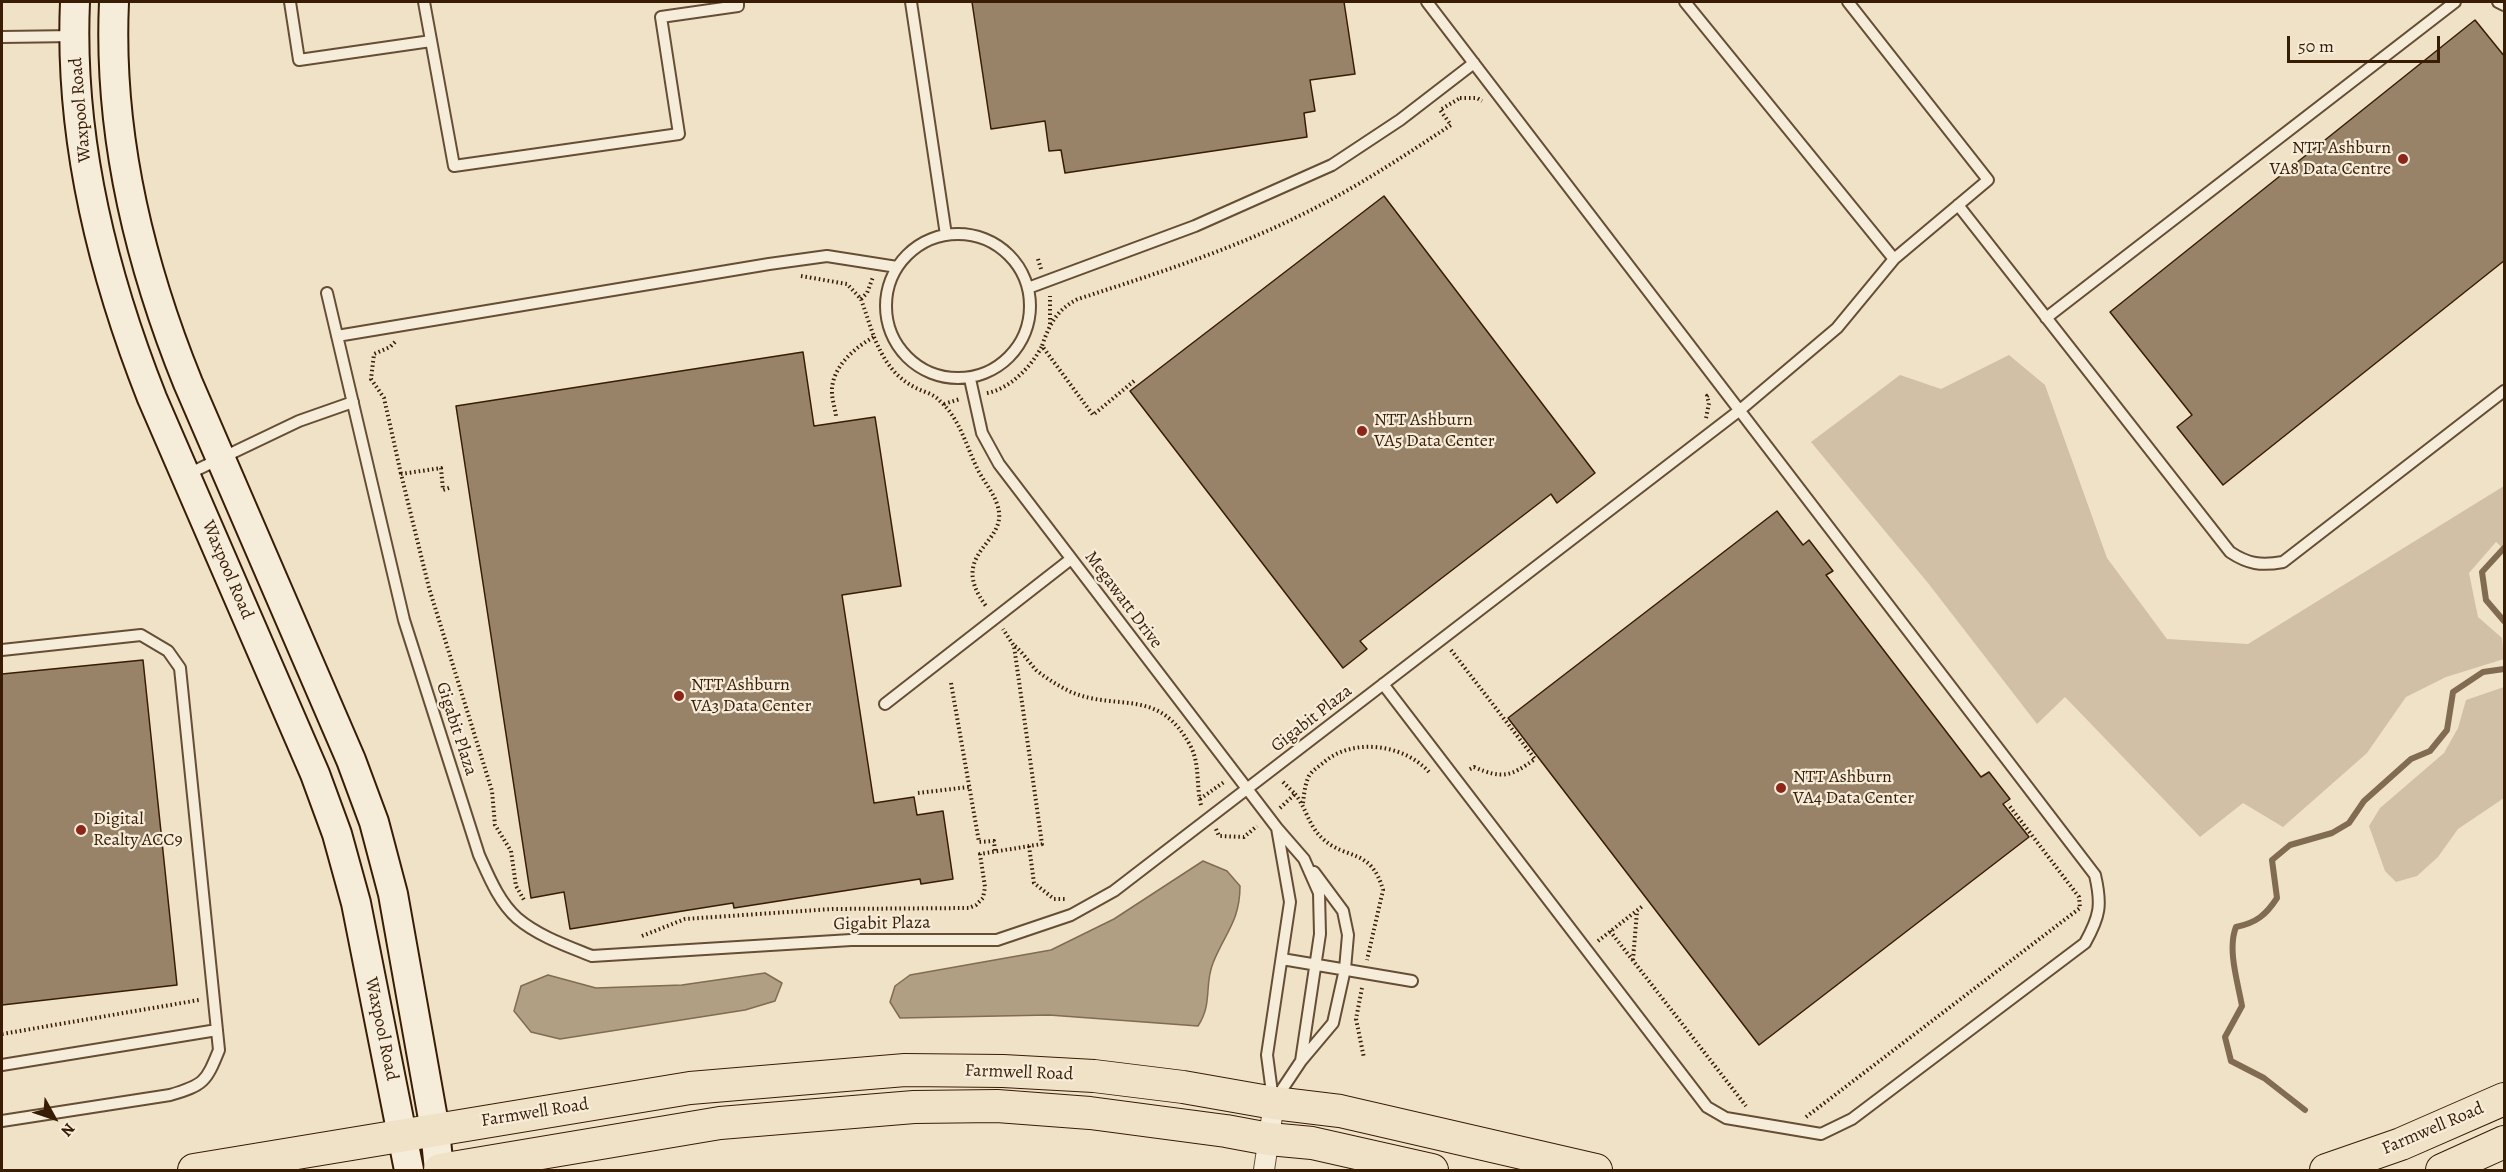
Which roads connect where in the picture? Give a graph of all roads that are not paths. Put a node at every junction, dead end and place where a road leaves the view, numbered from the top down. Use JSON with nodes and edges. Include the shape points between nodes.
{"nodes":[{"id":1,"x":75,"y":2,"type":"edge"},
{"id":2,"x":114,"y":2,"type":"edge"},
{"id":3,"x":290,"y":2,"type":"edge"},
{"id":4,"x":424,"y":2,"type":"edge"},
{"id":5,"x":738,"y":2,"type":"edge"},
{"id":6,"x":911,"y":2,"type":"edge"},
{"id":7,"x":1427,"y":2,"type":"edge"},
{"id":8,"x":1684,"y":2,"type":"edge"},
{"id":9,"x":1848,"y":2,"type":"edge"},
{"id":10,"x":2455,"y":2,"type":"edge"},
{"id":11,"x":2498,"y":2,"type":"edge"},
{"id":12,"x":2505,"y":5,"type":"edge"},
{"id":13,"x":75,"y":36,"type":"junction"},
{"id":14,"x":2,"y":37,"type":"edge"},
{"id":15,"x":431,"y":41,"type":"junction"},
{"id":16,"x":1474,"y":63,"type":"junction"},
{"id":17,"x":1958,"y":205,"type":"junction"},
{"id":18,"x":946,"y":235,"type":"junction"},
{"id":19,"x":1893,"y":259,"type":"junction"},
{"id":20,"x":897,"y":267,"type":"junction"},
{"id":21,"x":1029,"y":288,"type":"junction"},
{"id":22,"x":327,"y":293,"type":"dead end"},
{"id":23,"x":2046,"y":318,"type":"junction"},
{"id":24,"x":337,"y":336,"type":"junction"},
{"id":25,"x":970,"y":379,"type":"junction"},
{"id":26,"x":2505,"y":391,"type":"edge"},
{"id":27,"x":353,"y":402,"type":"junction"},
{"id":28,"x":1740,"y":410,"type":"junction"},
{"id":29,"x":221,"y":459,"type":"junction"},
{"id":30,"x":186,"y":476,"type":"junction"},
{"id":31,"x":1071,"y":558,"type":"junction"},
{"id":32,"x":2,"y":650,"type":"edge"},
{"id":33,"x":1383,"y":684,"type":"junction"},
{"id":34,"x":885,"y":704,"type":"dead end"},
{"id":35,"x":1248,"y":789,"type":"junction"},
{"id":36,"x":1277,"y":828,"type":"junction"},
{"id":37,"x":1304,"y":859,"type":"junction"},
{"id":38,"x":1282,"y":959,"type":"junction"},
{"id":39,"x":1315,"y":964,"type":"junction"},
{"id":40,"x":1344,"y":969,"type":"junction"},
{"id":41,"x":1412,"y":981,"type":"dead end"},
{"id":42,"x":217,"y":1030,"type":"junction"},
{"id":43,"x":1301,"y":1061,"type":"junction"},
{"id":44,"x":2,"y":1065,"type":"edge"},
{"id":45,"x":2505,"y":1099,"type":"edge"},
{"id":46,"x":1274,"y":1103,"type":"junction"},
{"id":47,"x":2,"y":1121,"type":"edge"},
{"id":48,"x":435,"y":1130,"type":"junction"},
{"id":49,"x":404,"y":1135,"type":"junction"},
{"id":50,"x":1269,"y":1139,"type":"junction"},
{"id":51,"x":2505,"y":1143,"type":"edge"},
{"id":52,"x":194,"y":1170,"type":"edge"},
{"id":53,"x":409,"y":1170,"type":"edge"},
{"id":54,"x":440,"y":1170,"type":"edge"},
{"id":55,"x":1264,"y":1170,"type":"edge"},
{"id":56,"x":1432,"y":1170,"type":"edge"},
{"id":57,"x":1596,"y":1170,"type":"edge"},
{"id":58,"x":2326,"y":1170,"type":"edge"},
{"id":59,"x":2442,"y":1170,"type":"edge"}],
"edges":[{"from":1,"to":13,"type":"main road","name":"Waxpool Road"},
{"from":2,"to":29,"type":"main road","name":"Waxpool Road","via":[[115,83],[131,207],[166,328]]},
{"from":3,"to":15,"type":"lane","via":[[299,60]]},
{"from":4,"to":15,"type":"lane"},
{"from":5,"to":15,"type":"lane","via":[[738,6],[661,17],[679,134],[454,166]]},
{"from":6,"to":18,"type":"lane"},
{"from":7,"to":16,"type":"lane"},
{"from":8,"to":19,"type":"lane"},
{"from":9,"to":17,"type":"lane","name":"Gigabit Plaza","via":[[1988,180]]},
{"from":10,"to":23,"type":"lane"},
{"from":11,"to":12,"type":"lane"},
{"from":13,"to":14,"type":"lane"},
{"from":13,"to":30,"type":"main road","name":"Waxpool Road","via":[[83,151],[107,268],[130,341]]},
{"from":16,"to":21,"type":"lane","via":[[1400,120],[1332,165],[1195,226]]},
{"from":16,"to":28,"type":"lane"},
{"from":17,"to":19,"type":"lane","name":"Gigabit Plaza"},
{"from":17,"to":23,"type":"lane"},
{"from":18,"to":20,"type":"lane","via":[[913,249]]},
{"from":18,"to":21,"type":"lane","via":[[981,237],[1003,248],[1019,266]]},
{"from":19,"to":28,"type":"lane","name":"Gigabit Plaza","via":[[1838,328]]},
{"from":20,"to":24,"type":"lane","via":[[826,256]]},
{"from":20,"to":25,"type":"lane","via":[[887,289],[885,313],[891,336],[904,356],[923,371],[946,379]]},
{"from":21,"to":25,"type":"lane","via":[[1031,312],[1025,335],[1012,356],[993,371]]},
{"from":22,"to":24,"type":"lane","name":"Gigabit Plaza"},
{"from":23,"to":26,"type":"lane","via":[[2230,552],[2245,562],[2263,566],[2283,562]]},
{"from":24,"to":27,"type":"lane","name":"Gigabit Plaza"},
{"from":25,"to":31,"type":"lane","name":"Megawatt Drive","via":[[982,433],[999,464]]},
{"from":27,"to":29,"type":"lane","via":[[299,421]]},
{"from":27,"to":35,"type":"lane","name":"Gigabit Plaza","via":[[404,620],[479,855],[495,888],[517,918],[553,940],[592,956],[851,940],[997,940],[1071,915],[1113,891]]},
{"from":28,"to":33,"type":"lane","name":"Gigabit Plaza"},
{"from":28,"to":33,"type":"lane","via":[[2095,875],[2101,899],[2097,920],[2085,943],[1852,1119],[1821,1134],[1726,1118],[1707,1107]]},
{"from":29,"to":30,"type":"lane"},
{"from":29,"to":48,"type":"main road","name":"Waxpool Road","via":[[374,822],[393,894]]},
{"from":30,"to":49,"type":"main road","name":"Waxpool Road","via":[[315,774],[337,834],[356,903]]},
{"from":31,"to":34,"type":"lane"},
{"from":31,"to":35,"type":"lane","name":"Megawatt Drive"},
{"from":32,"to":42,"type":"lane","via":[[141,635],[168,651],[180,668]]},
{"from":33,"to":35,"type":"lane","name":"Gigabit Plaza"},
{"from":35,"to":36,"type":"lane","name":"Megawatt Drive"},
{"from":36,"to":37,"type":"lane","name":"Megawatt Drive"},
{"from":36,"to":38,"type":"lane","via":[[1290,902]]},
{"from":37,"to":39,"type":"lane","via":[[1319,894],[1320,934]]},
{"from":37,"to":40,"type":"lane","via":[[1343,911],[1348,935]]},
{"from":38,"to":39,"type":"lane"},
{"from":38,"to":46,"type":"lane","via":[[1267,1054]]},
{"from":39,"to":40,"type":"lane"},
{"from":39,"to":43,"type":"lane"},
{"from":40,"to":41,"type":"lane"},
{"from":40,"to":43,"type":"lane","via":[[1333,1023]]},
{"from":42,"to":44,"type":"lane"},
{"from":42,"to":47,"type":"lane","via":[[219,1050],[208,1078],[192,1089]]},
{"from":43,"to":46,"type":"lane"},
{"from":45,"to":58,"type":"main road","name":"Farmwell Road","via":[[2401,1144]]},
{"from":46,"to":48,"type":"main road","name":"Farmwell Road","via":[[1094,1076],[905,1070],[690,1088]]},
{"from":46,"to":50,"type":"street"},
{"from":46,"to":57,"type":"main road","name":"Farmwell Road","via":[[1340,1111]]},
{"from":48,"to":49,"type":"main road"},
{"from":48,"to":54,"type":"main road","name":"Waxpool Road"},
{"from":49,"to":52,"type":"main road"},
{"from":49,"to":53,"type":"main road","name":"Waxpool Road"},
{"from":50,"to":54,"type":"main road","name":"Farmwell Road","via":[[1090,1113],[997,1106],[914,1107],[720,1123]]},
{"from":50,"to":55,"type":"street"},
{"from":50,"to":56,"type":"main road","name":"Farmwell Road","via":[[1312,1143]]},
{"from":51,"to":59,"type":"main road"}]}
